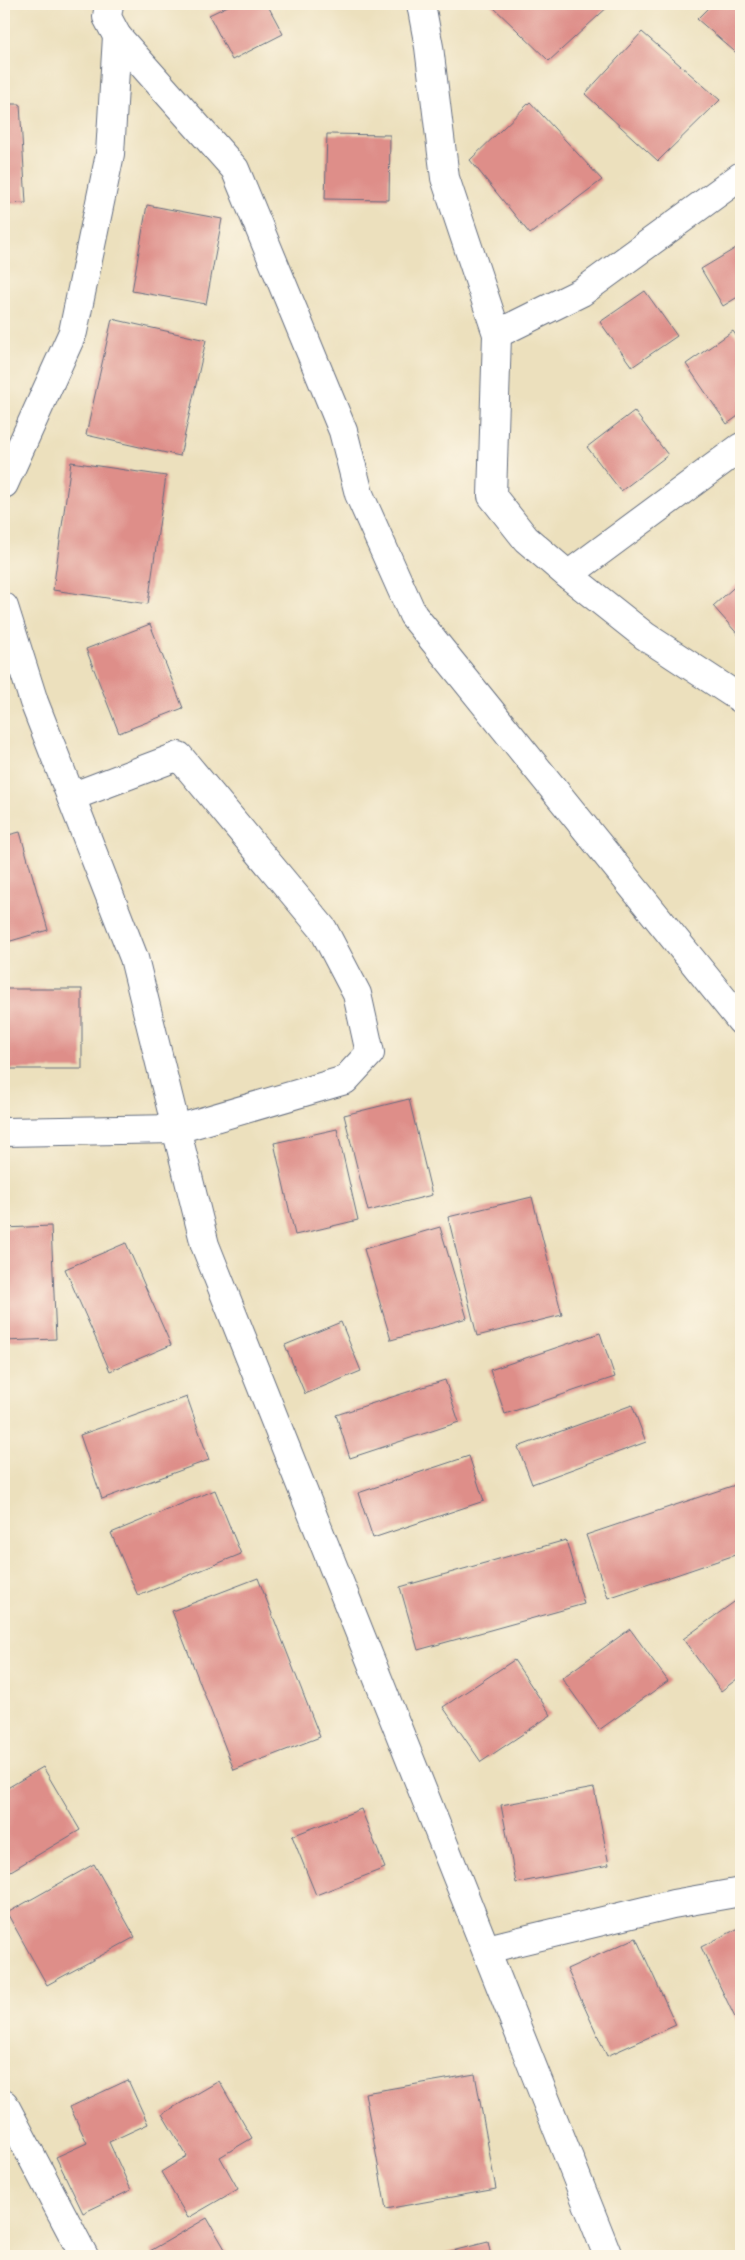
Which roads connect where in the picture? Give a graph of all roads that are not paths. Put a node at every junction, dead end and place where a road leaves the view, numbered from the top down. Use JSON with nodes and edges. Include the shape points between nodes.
{"nodes":[{"id":1,"x":421,"y":4,"type":"edge"},
{"id":2,"x":107,"y":15,"type":"edge"},
{"id":3,"x":741,"y":176,"type":"edge"},
{"id":4,"x":497,"y":334,"type":"junction"},
{"id":5,"x":741,"y":447,"type":"edge"},
{"id":6,"x":4,"y":484,"type":"edge"},
{"id":7,"x":568,"y":575,"type":"junction"},
{"id":8,"x":4,"y":607,"type":"edge"},
{"id":9,"x":741,"y":699,"type":"edge"},
{"id":10,"x":71,"y":797,"type":"junction"},
{"id":11,"x":741,"y":1021,"type":"edge"},
{"id":12,"x":177,"y":1129,"type":"junction"},
{"id":13,"x":4,"y":1132,"type":"edge"},
{"id":14,"x":741,"y":1892,"type":"edge"},
{"id":15,"x":486,"y":1950,"type":"junction"},
{"id":16,"x":4,"y":2104,"type":"edge"},
{"id":17,"x":84,"y":2256,"type":"edge"},
{"id":18,"x":608,"y":2256,"type":"edge"}],
"edges":[{"from":1,"to":4,"type":"street","via":[[445,178]]},
{"from":2,"to":6,"type":"street","via":[[110,154],[73,332]]},
{"from":2,"to":11,"type":"street","via":[[235,169],[343,431],[359,494],[413,615]]},
{"from":3,"to":4,"type":"street","via":[[582,292]]},
{"from":4,"to":7,"type":"street","via":[[492,496],[526,539]]},
{"from":5,"to":7,"type":"street"},
{"from":7,"to":9,"type":"street","via":[[645,636]]},
{"from":8,"to":10,"type":"street","via":[[34,702]]},
{"from":10,"to":12,"type":"street","via":[[134,958]]},
{"from":10,"to":12,"type":"street","via":[[179,756],[323,929],[357,994],[370,1053],[346,1080]]},
{"from":12,"to":13,"type":"street"},
{"from":12,"to":15,"type":"street","via":[[205,1245]]},
{"from":14,"to":15,"type":"street","via":[[674,1904]]},
{"from":15,"to":18,"type":"street"},
{"from":16,"to":17,"type":"street"}]}
